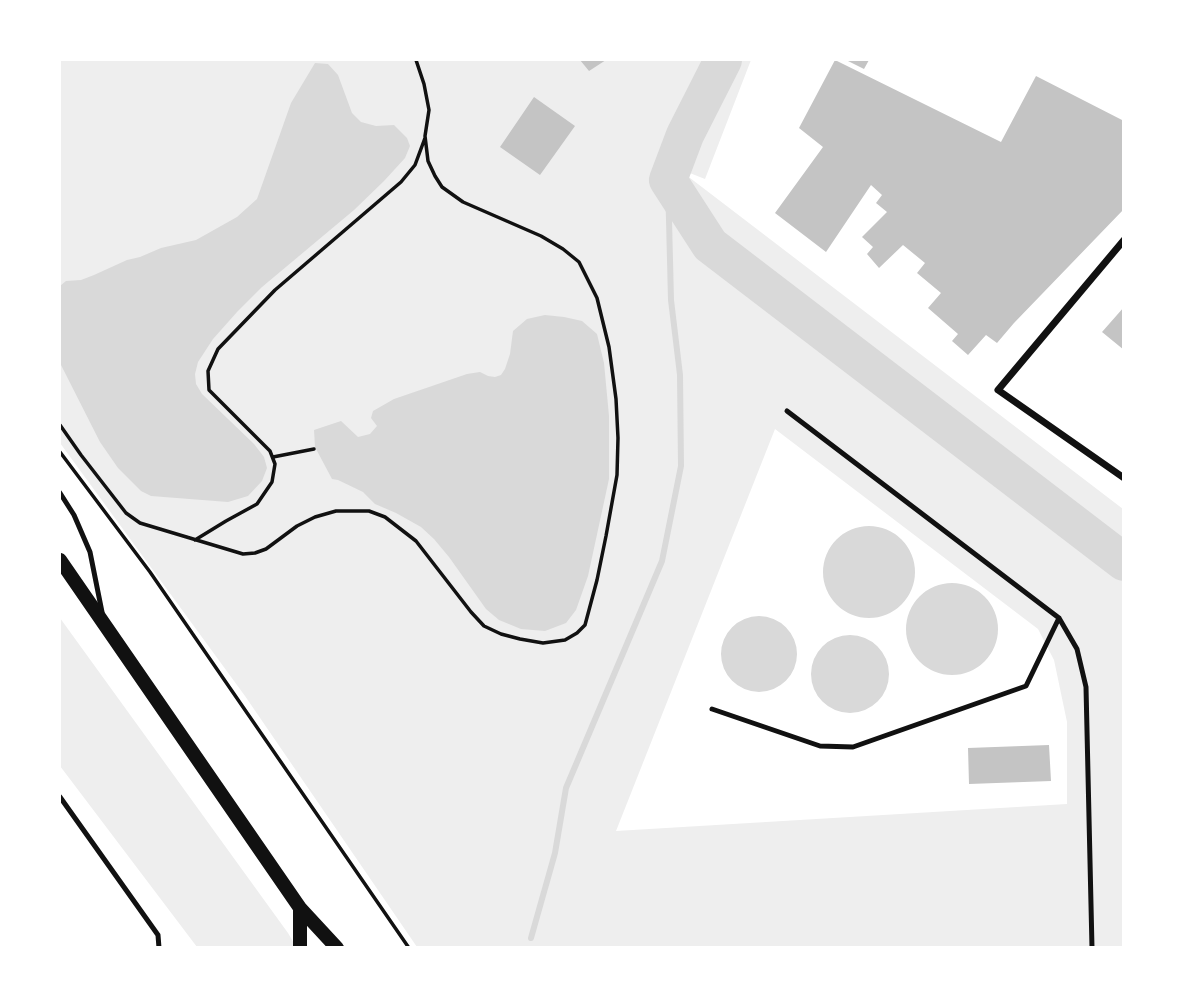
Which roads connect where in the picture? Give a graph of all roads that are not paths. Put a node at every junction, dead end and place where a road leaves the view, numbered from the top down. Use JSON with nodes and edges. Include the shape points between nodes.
{"nodes":[{"id":1,"x":1124,"y":240,"type":"edge"},
{"id":2,"x":787,"y":411,"type":"dead end"},
{"id":3,"x":1124,"y":478,"type":"edge"},
{"id":4,"x":60,"y":493,"type":"edge"},
{"id":5,"x":60,"y":560,"type":"edge"},
{"id":6,"x":1059,"y":618,"type":"junction"},
{"id":7,"x":105,"y":625,"type":"junction"},
{"id":8,"x":712,"y":709,"type":"dead end"},
{"id":9,"x":60,"y":797,"type":"edge"},
{"id":10,"x":300,"y":908,"type":"junction"},
{"id":11,"x":159,"y":947,"type":"edge"},
{"id":12,"x":300,"y":947,"type":"edge"},
{"id":13,"x":337,"y":947,"type":"edge"},
{"id":14,"x":1092,"y":947,"type":"edge"}],
"edges":[{"from":1,"to":3,"type":"street","via":[[998,390]]},
{"from":2,"to":6,"type":"lane"},
{"from":4,"to":7,"type":"lane","via":[[90,552]]},
{"from":5,"to":7,"type":"main road"},
{"from":6,"to":8,"type":"lane","via":[[1026,686],[853,747],[820,746]]},
{"from":6,"to":14,"type":"lane","via":[[1077,649],[1086,687]]},
{"from":7,"to":10,"type":"main road"},
{"from":9,"to":11,"type":"lane","via":[[158,935]]},
{"from":10,"to":12,"type":"main road"},
{"from":10,"to":13,"type":"main road"}]}
